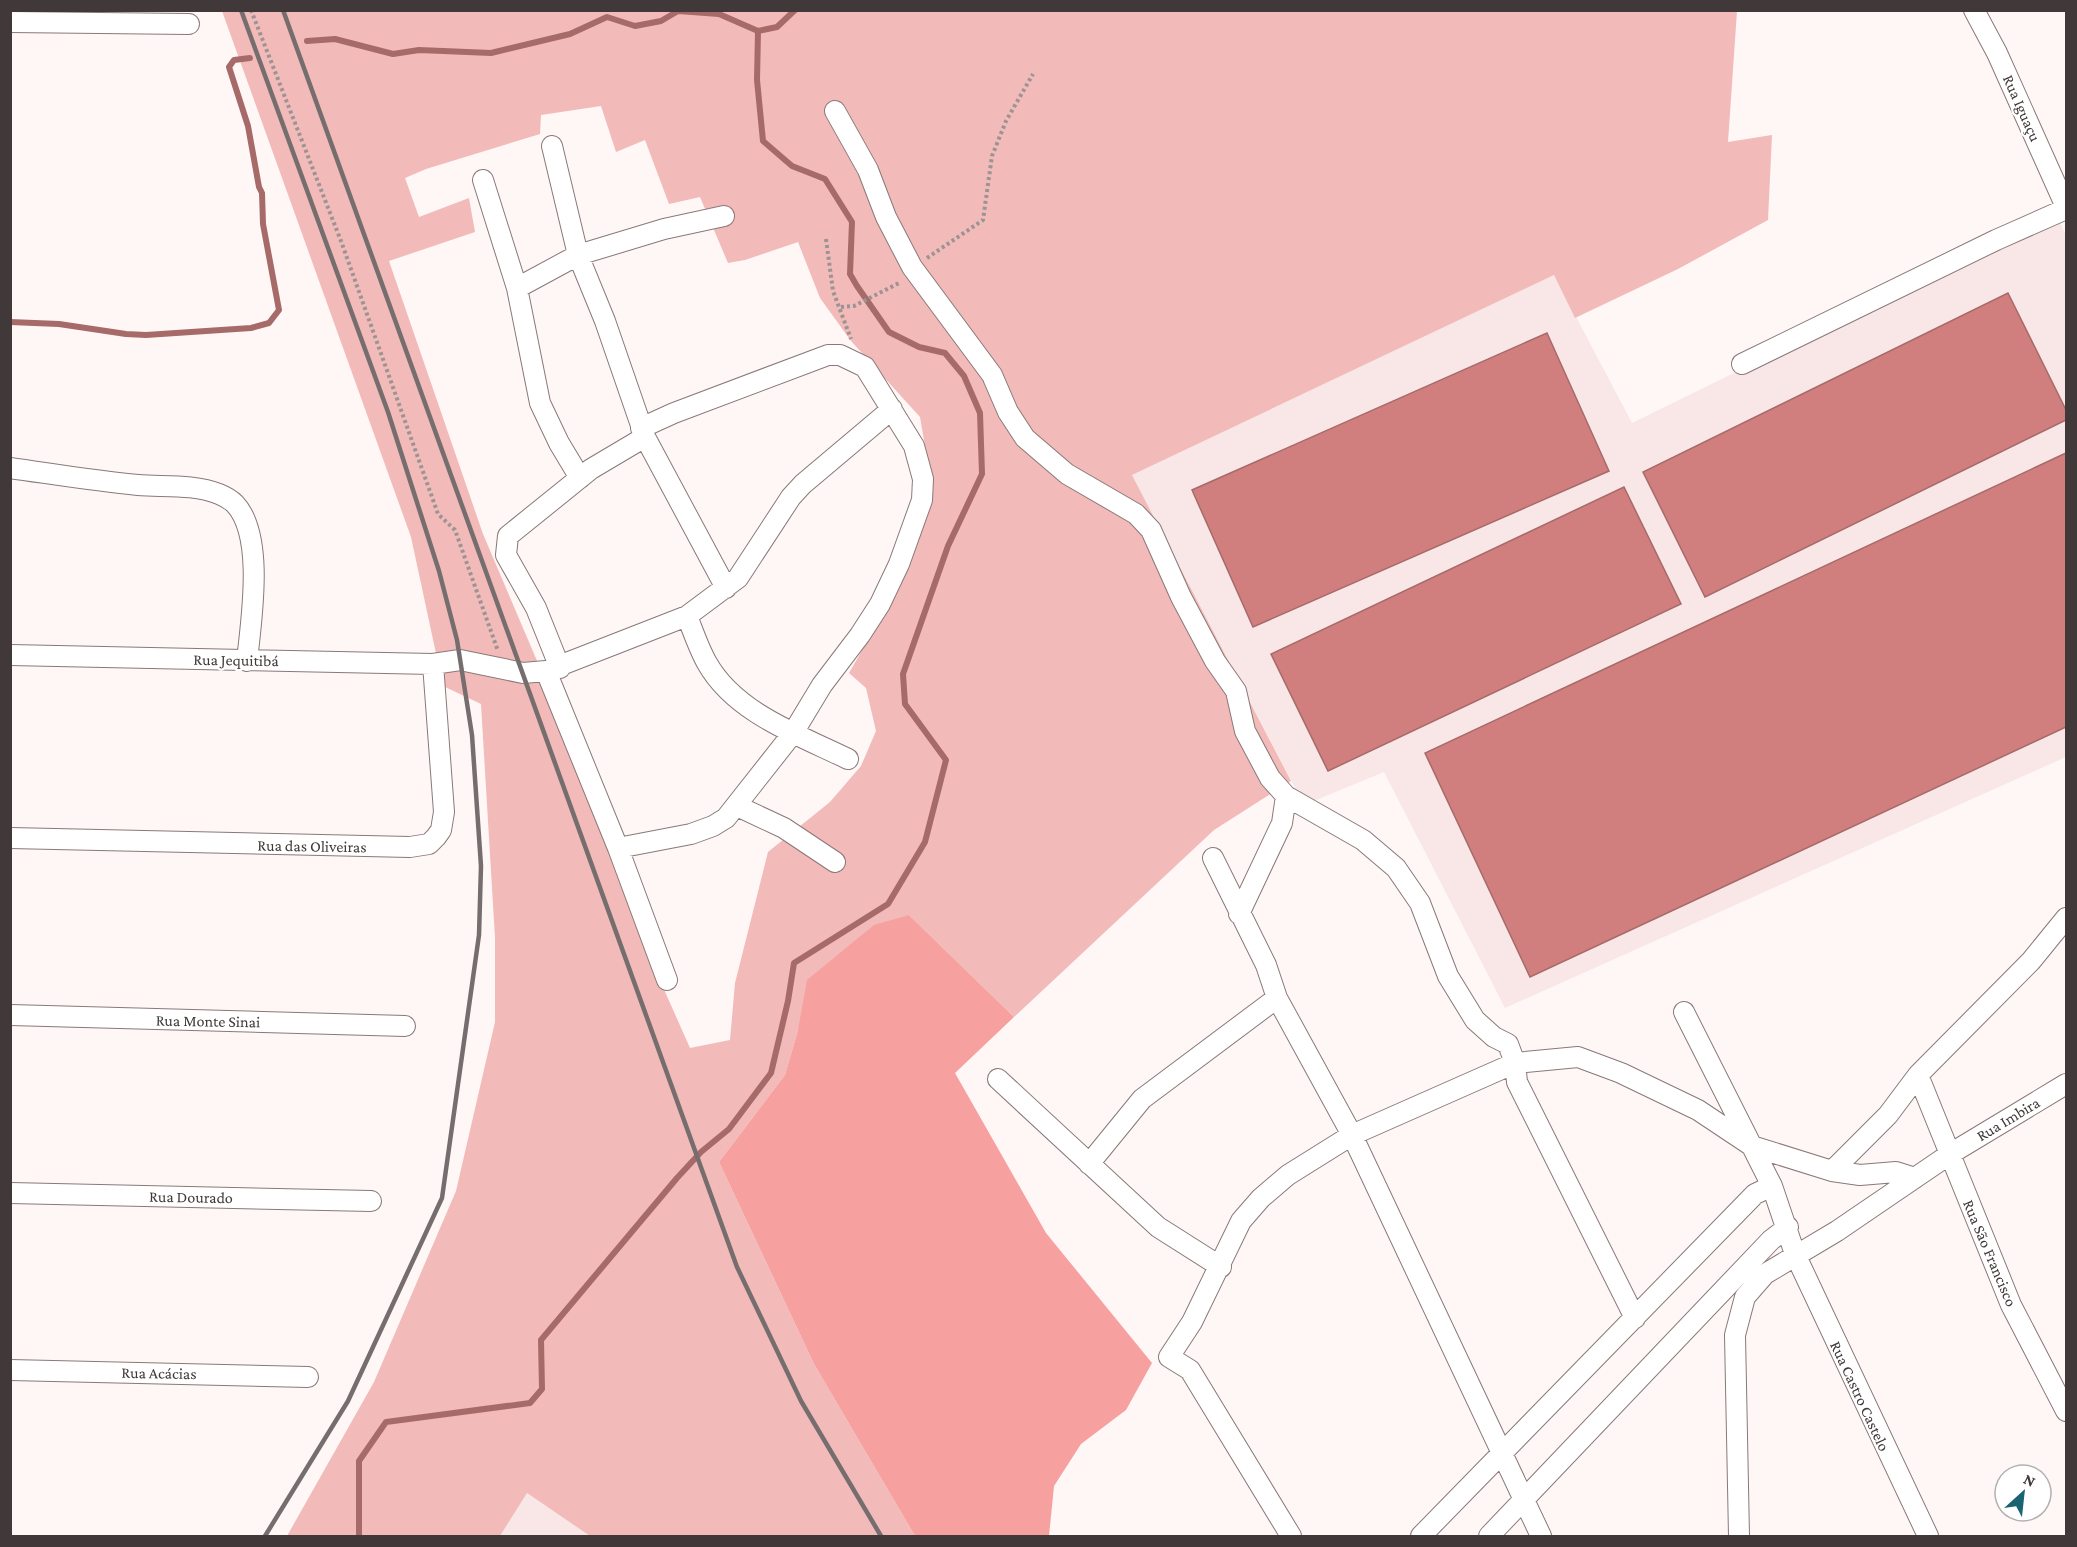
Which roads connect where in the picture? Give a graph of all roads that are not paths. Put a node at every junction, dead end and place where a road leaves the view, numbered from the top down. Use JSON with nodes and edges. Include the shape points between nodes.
{"nodes":[{"id":1,"x":1974,"y":10,"type":"edge"},
{"id":2,"x":10,"y":22,"type":"edge"},
{"id":3,"x":189,"y":24,"type":"dead end"},
{"id":4,"x":835,"y":111,"type":"dead end"},
{"id":5,"x":552,"y":146,"type":"dead end"},
{"id":6,"x":483,"y":180,"type":"dead end"},
{"id":7,"x":2067,"y":208,"type":"edge"},
{"id":8,"x":724,"y":216,"type":"dead end"},
{"id":9,"x":578,"y":255,"type":"junction"},
{"id":10,"x":517,"y":288,"type":"junction"},
{"id":11,"x":1742,"y":364,"type":"dead end"},
{"id":12,"x":892,"y":409,"type":"junction"},
{"id":13,"x":643,"y":433,"type":"junction"},
{"id":14,"x":10,"y":468,"type":"edge"},
{"id":15,"x":580,"y":478,"type":"junction"},
{"id":16,"x":726,"y":588,"type":"junction"},
{"id":17,"x":687,"y":616,"type":"junction"},
{"id":18,"x":10,"y":655,"type":"edge"},
{"id":19,"x":247,"y":660,"type":"junction"},
{"id":20,"x":433,"y":664,"type":"junction"},
{"id":21,"x":553,"y":669,"type":"junction"},
{"id":22,"x":793,"y":733,"type":"junction"},
{"id":23,"x":848,"y":759,"type":"dead end"},
{"id":24,"x":1286,"y":796,"type":"junction"},
{"id":25,"x":737,"y":806,"type":"junction"},
{"id":26,"x":10,"y":838,"type":"edge"},
{"id":27,"x":618,"y":848,"type":"junction"},
{"id":28,"x":1213,"y":858,"type":"dead end"},
{"id":29,"x":835,"y":862,"type":"dead end"},
{"id":30,"x":1239,"y":914,"type":"junction"},
{"id":31,"x":2067,"y":918,"type":"edge"},
{"id":32,"x":667,"y":980,"type":"dead end"},
{"id":33,"x":1277,"y":998,"type":"junction"},
{"id":34,"x":1684,"y":1012,"type":"dead end"},
{"id":35,"x":10,"y":1015,"type":"edge"},
{"id":36,"x":405,"y":1026,"type":"dead end"},
{"id":37,"x":1515,"y":1063,"type":"junction"},
{"id":38,"x":998,"y":1079,"type":"dead end"},
{"id":39,"x":1921,"y":1083,"type":"junction"},
{"id":40,"x":2067,"y":1084,"type":"edge"},
{"id":41,"x":1352,"y":1135,"type":"junction"},
{"id":42,"x":1752,"y":1146,"type":"junction"},
{"id":43,"x":1950,"y":1154,"type":"junction"},
{"id":44,"x":1089,"y":1164,"type":"junction"},
{"id":45,"x":1832,"y":1171,"type":"junction"},
{"id":46,"x":1915,"y":1178,"type":"junction"},
{"id":47,"x":1772,"y":1186,"type":"junction"},
{"id":48,"x":10,"y":1193,"type":"edge"},
{"id":49,"x":370,"y":1201,"type":"dead end"},
{"id":50,"x":1788,"y":1227,"type":"junction"},
{"id":51,"x":1795,"y":1254,"type":"junction"},
{"id":52,"x":1221,"y":1266,"type":"junction"},
{"id":53,"x":1635,"y":1318,"type":"junction"},
{"id":54,"x":10,"y":1370,"type":"edge"},
{"id":55,"x":308,"y":1377,"type":"dead end"},
{"id":56,"x":2067,"y":1411,"type":"edge"},
{"id":57,"x":1502,"y":1454,"type":"junction"},
{"id":58,"x":1524,"y":1500,"type":"junction"},
{"id":59,"x":1291,"y":1536,"type":"edge"},
{"id":60,"x":1421,"y":1536,"type":"edge"},
{"id":61,"x":1489,"y":1536,"type":"edge"},
{"id":62,"x":1541,"y":1536,"type":"edge"},
{"id":63,"x":1739,"y":1536,"type":"edge"},
{"id":64,"x":1928,"y":1536,"type":"edge"}],
"edges":[{"from":1,"to":7,"type":"street","name":"Rua Iguaçu"},
{"from":2,"to":3,"type":"street"},
{"from":4,"to":24,"type":"street","via":[[868,170],[886,217],[912,267],[992,375],[1025,438],[1067,474],[1136,514],[1151,530],[1181,597],[1236,691],[1245,731],[1270,778]]},
{"from":5,"to":9,"type":"street"},
{"from":6,"to":10,"type":"street"},
{"from":7,"to":11,"type":"street"},
{"from":8,"to":9,"type":"street","via":[[654,231]]},
{"from":9,"to":10,"type":"street"},
{"from":9,"to":13,"type":"street"},
{"from":10,"to":15,"type":"street","via":[[540,403]]},
{"from":12,"to":13,"type":"street","via":[[865,368],[855,360],[828,355],[674,413]]},
{"from":12,"to":16,"type":"street","via":[[803,484],[751,561]]},
{"from":12,"to":22,"type":"street","via":[[914,446],[922,479],[916,521],[880,604]]},
{"from":13,"to":15,"type":"street"},
{"from":13,"to":16,"type":"street"},
{"from":14,"to":19,"type":"street","via":[[136,485],[191,488],[219,494],[235,504],[252,548],[254,583]]},
{"from":15,"to":21,"type":"street","via":[[515,528],[505,546],[506,555],[536,608]]},
{"from":16,"to":17,"type":"street"},
{"from":17,"to":21,"type":"street"},
{"from":17,"to":22,"type":"street","via":[[707,664],[727,689],[753,711]]},
{"from":18,"to":19,"type":"street","name":"Rua Jequitibá"},
{"from":19,"to":20,"type":"street","name":"Rua Jequitibá"},
{"from":20,"to":21,"type":"street","name":"Rua Jequitibá","via":[[460,660],[523,673]]},
{"from":20,"to":26,"type":"street","name":"Rua das Oliveiras","via":[[444,812],[441,830],[429,844],[357,847]]},
{"from":21,"to":27,"type":"street"},
{"from":22,"to":23,"type":"street"},
{"from":22,"to":25,"type":"street"},
{"from":24,"to":30,"type":"street","via":[[1282,823]]},
{"from":24,"to":37,"type":"street","via":[[1363,840],[1396,868],[1420,903],[1448,976],[1475,1020],[1508,1044]]},
{"from":25,"to":27,"type":"street","via":[[713,826]]},
{"from":25,"to":29,"type":"street","via":[[784,828]]},
{"from":27,"to":32,"type":"street"},
{"from":28,"to":30,"type":"street"},
{"from":30,"to":33,"type":"street","via":[[1266,965]]},
{"from":31,"to":39,"type":"street"},
{"from":33,"to":41,"type":"street"},
{"from":33,"to":44,"type":"street","via":[[1142,1100]]},
{"from":34,"to":42,"type":"street","name":"Rua Castro Castelo"},
{"from":35,"to":36,"type":"street","name":"Rua Monte Sinai"},
{"from":37,"to":41,"type":"street"},
{"from":37,"to":42,"type":"street","via":[[1578,1057],[1621,1072],[1698,1110]]},
{"from":37,"to":53,"type":"street","via":[[1517,1082]]},
{"from":38,"to":44,"type":"street"},
{"from":39,"to":43,"type":"street","name":"Rua São Francisco"},
{"from":39,"to":45,"type":"street"},
{"from":40,"to":43,"type":"street","name":"Rua Imbira"},
{"from":41,"to":52,"type":"street","via":[[1288,1175],[1261,1198],[1230,1241]]},
{"from":41,"to":57,"type":"street"},
{"from":42,"to":45,"type":"street"},
{"from":42,"to":47,"type":"street","name":"Rua Castro Castelo"},
{"from":43,"to":46,"type":"street","name":"Rua Imbira"},
{"from":43,"to":56,"type":"street","name":"Rua São Francisco","via":[[2011,1305]]},
{"from":44,"to":52,"type":"street","via":[[1158,1227]]},
{"from":45,"to":46,"type":"street","via":[[1860,1175],[1896,1172]]},
{"from":46,"to":51,"type":"street","name":"Rua Imbira","via":[[1837,1231]]},
{"from":47,"to":50,"type":"street","name":"Rua Castro Castelo"},
{"from":47,"to":53,"type":"street","via":[[1755,1194]]},
{"from":48,"to":49,"type":"street","name":"Rua Dourado"},
{"from":50,"to":51,"type":"street","name":"Rua Castro Castelo"},
{"from":50,"to":58,"type":"street","via":[[1771,1240]]},
{"from":51,"to":63,"type":"street","name":"Rua Imbira","via":[[1754,1284],[1745,1297],[1735,1335]]},
{"from":51,"to":64,"type":"street","name":"Rua Castro Castelo"},
{"from":52,"to":59,"type":"street","via":[[1192,1322],[1168,1357],[1190,1370]]},
{"from":53,"to":57,"type":"street"},
{"from":54,"to":55,"type":"street","name":"Rua Acácias"},
{"from":57,"to":58,"type":"street"},
{"from":57,"to":60,"type":"street"},
{"from":58,"to":61,"type":"street"},
{"from":58,"to":62,"type":"street"}]}
